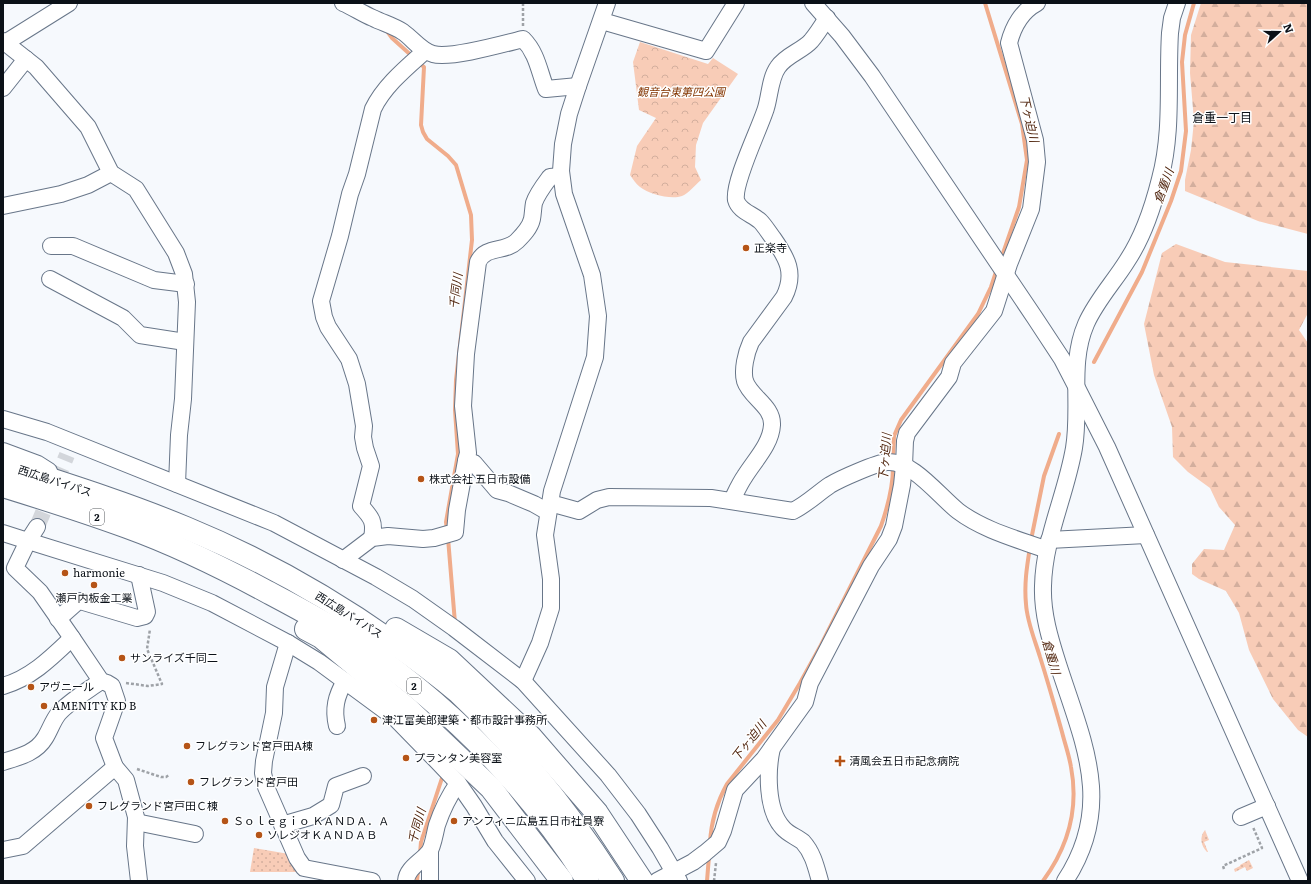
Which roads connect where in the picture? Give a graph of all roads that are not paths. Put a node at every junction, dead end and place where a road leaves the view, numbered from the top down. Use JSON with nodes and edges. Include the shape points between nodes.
{"nodes":[{"id":1,"x":69,"y":3,"type":"edge"},
{"id":2,"x":343,"y":3,"type":"edge"},
{"id":3,"x":608,"y":3,"type":"edge"},
{"id":4,"x":736,"y":3,"type":"edge"},
{"id":5,"x":813,"y":3,"type":"edge"},
{"id":6,"x":1037,"y":3,"type":"edge"},
{"id":7,"x":1177,"y":3,"type":"edge"},
{"id":8,"x":827,"y":18,"type":"junction"},
{"id":9,"x":602,"y":21,"type":"junction"},
{"id":10,"x":4,"y":42,"type":"edge"},
{"id":11,"x":423,"y":53,"type":"junction"},
{"id":12,"x":26,"y":59,"type":"junction"},
{"id":13,"x":578,"y":86,"type":"junction"},
{"id":14,"x":3,"y":88,"type":"edge"},
{"id":15,"x":111,"y":173,"type":"junction"},
{"id":16,"x":561,"y":176,"type":"junction"},
{"id":17,"x":3,"y":206,"type":"edge"},
{"id":18,"x":51,"y":246,"type":"dead end"},
{"id":19,"x":1006,"y":274,"type":"junction"},
{"id":20,"x":50,"y":279,"type":"dead end"},
{"id":21,"x":186,"y":284,"type":"junction"},
{"id":22,"x":185,"y":342,"type":"junction"},
{"id":23,"x":1078,"y":393,"type":"junction"},
{"id":24,"x":3,"y":419,"type":"edge"},
{"id":25,"x":3,"y":451,"type":"edge"},
{"id":26,"x":466,"y":461,"type":"junction"},
{"id":27,"x":3,"y":464,"type":"edge"},
{"id":28,"x":896,"y":464,"type":"junction"},
{"id":29,"x":177,"y":484,"type":"junction"},
{"id":30,"x":3,"y":486,"type":"edge"},
{"id":31,"x":84,"y":490,"type":"junction"},
{"id":32,"x":3,"y":494,"type":"edge"},
{"id":33,"x":40,"y":498,"type":"junction"},
{"id":34,"x":732,"y":500,"type":"junction"},
{"id":35,"x":549,"y":508,"type":"junction"},
{"id":36,"x":37,"y":527,"type":"tunnel mouth"},
{"id":37,"x":3,"y":532,"type":"edge"},
{"id":38,"x":1146,"y":535,"type":"junction"},
{"id":39,"x":372,"y":538,"type":"junction"},
{"id":40,"x":28,"y":542,"type":"junction"},
{"id":41,"x":1039,"y":544,"type":"junction"},
{"id":42,"x":189,"y":553,"type":"junction"},
{"id":43,"x":343,"y":560,"type":"junction"},
{"id":44,"x":9,"y":569,"type":"edge"},
{"id":45,"x":139,"y":575,"type":"junction"},
{"id":46,"x":290,"y":579,"type":"junction"},
{"id":47,"x":58,"y":619,"type":"junction"},
{"id":48,"x":72,"y":638,"type":"junction"},
{"id":49,"x":288,"y":643,"type":"junction"},
{"id":50,"x":345,"y":681,"type":"junction"},
{"id":51,"x":523,"y":681,"type":"junction"},
{"id":52,"x":105,"y":683,"type":"junction"},
{"id":53,"x":3,"y":686,"type":"edge"},
{"id":54,"x":337,"y":726,"type":"dead end"},
{"id":55,"x":772,"y":747,"type":"junction"},
{"id":56,"x":3,"y":762,"type":"edge"},
{"id":57,"x":115,"y":767,"type":"junction"},
{"id":58,"x":363,"y":776,"type":"dead end"},
{"id":59,"x":458,"y":783,"type":"junction"},
{"id":60,"x":1267,"y":806,"type":"junction"},
{"id":61,"x":1246,"y":820,"type":"road end"},
{"id":62,"x":136,"y":822,"type":"junction"},
{"id":63,"x":282,"y":825,"type":"junction"},
{"id":64,"x":195,"y":834,"type":"dead end"},
{"id":65,"x":3,"y":850,"type":"edge"},
{"id":66,"x":427,"y":854,"type":"junction"},
{"id":67,"x":409,"y":875,"type":"edge"},
{"id":68,"x":677,"y":876,"type":"edge"},
{"id":69,"x":139,"y":881,"type":"edge"},
{"id":70,"x":372,"y":881,"type":"edge"},
{"id":71,"x":430,"y":881,"type":"edge"},
{"id":72,"x":527,"y":881,"type":"edge"},
{"id":73,"x":562,"y":881,"type":"edge"},
{"id":74,"x":588,"y":881,"type":"edge"},
{"id":75,"x":613,"y":881,"type":"edge"},
{"id":76,"x":642,"y":881,"type":"edge"},
{"id":77,"x":656,"y":881,"type":"edge"},
{"id":78,"x":820,"y":881,"type":"edge"},
{"id":79,"x":1065,"y":881,"type":"edge"},
{"id":80,"x":1300,"y":881,"type":"edge"}],
"edges":[{"from":1,"to":10,"type":"street"},
{"from":2,"to":11,"type":"street","via":[[405,33]]},
{"from":3,"to":9,"type":"street"},
{"from":4,"to":9,"type":"street","via":[[706,51]]},
{"from":5,"to":8,"type":"street"},
{"from":6,"to":19,"type":"street","via":[[1025,11],[1008,43],[1035,140],[1037,162],[1031,209]]},
{"from":7,"to":23,"type":"street","via":[[1170,33],[1168,131],[1160,178],[1137,245],[1085,325],[1078,356]]},
{"from":8,"to":19,"type":"street","via":[[889,100]]},
{"from":8,"to":34,"type":"street","via":[[811,42],[778,66],[736,194],[740,208],[761,222],[778,246],[790,271],[788,290],[748,348],[745,382],[766,408],[772,423],[763,448]]},
{"from":9,"to":13,"type":"street"},
{"from":10,"to":12,"type":"street"},
{"from":11,"to":13,"type":"street","via":[[441,56],[523,39],[537,59],[546,89]]},
{"from":11,"to":39,"type":"street","via":[[381,96],[373,109],[321,301],[328,327],[349,359],[357,384],[364,426],[363,437],[371,466],[361,506],[372,518]]},
{"from":12,"to":14,"type":"street"},
{"from":12,"to":15,"type":"street","via":[[46,77],[88,126]]},
{"from":13,"to":16,"type":"street","via":[[562,144]]},
{"from":15,"to":17,"type":"street","via":[[88,186]]},
{"from":15,"to":21,"type":"street","via":[[136,189],[176,253]]},
{"from":16,"to":26,"type":"street","via":[[550,177],[542,187],[534,203],[532,220],[526,232],[510,247],[485,253],[478,262],[465,362],[463,406],[468,454]]},
{"from":16,"to":35,"type":"street","via":[[564,194],[592,275],[598,316],[595,357],[552,491]]},
{"from":18,"to":21,"type":"street","via":[[73,246],[114,256],[154,280]]},
{"from":19,"to":23,"type":"street","via":[[1062,359]]},
{"from":19,"to":28,"type":"street","via":[[994,311],[953,363],[949,377],[907,433],[904,452]]},
{"from":20,"to":22,"type":"street","via":[[123,318],[140,335]]},
{"from":21,"to":22,"type":"street"},
{"from":22,"to":29,"type":"street"},
{"from":23,"to":38,"type":"street","via":[[1107,447]]},
{"from":23,"to":41,"type":"street","via":[[1074,450]]},
{"from":24,"to":29,"type":"street","via":[[36,428],[70,449]]},
{"from":25,"to":31,"type":"street","via":[[38,464]]},
{"from":26,"to":35,"type":"street","via":[[474,463],[497,490]]},
{"from":26,"to":39,"type":"street","via":[[455,532],[423,539],[388,536]]},
{"from":27,"to":31,"type":"highway","name":"西広島バイパス","number":"2"},
{"from":28,"to":34,"type":"street","via":[[863,470],[831,484],[793,511]]},
{"from":28,"to":41,"type":"street","via":[[958,511],[981,525]]},
{"from":28,"to":55,"type":"street","via":[[894,526],[889,538],[871,566],[810,683],[805,702]]},
{"from":29,"to":43,"type":"street","via":[[274,523]]},
{"from":30,"to":33,"type":"highway","name":"西広島バイパス","number":"2"},
{"from":31,"to":46,"type":"highway","name":"西広島バイパス","number":"2","via":[[188,528]]},
{"from":32,"to":33,"type":"street"},
{"from":33,"to":42,"type":"highway","name":"西広島バイパス","number":"2","via":[[128,528]]},
{"from":34,"to":35,"type":"street","via":[[616,496],[602,498],[578,511]]},
{"from":35,"to":51,"type":"street","via":[[545,535],[551,579],[551,608],[540,643]]},
{"from":36,"to":40,"type":"street"},
{"from":37,"to":40,"type":"street"},
{"from":38,"to":41,"type":"street"},
{"from":38,"to":60,"type":"street"},
{"from":39,"to":43,"type":"street"},
{"from":40,"to":44,"type":"street"},
{"from":40,"to":45,"type":"street"},
{"from":41,"to":79,"type":"street","via":[[1047,625],[1090,767],[1090,824]]},
{"from":42,"to":73,"type":"highway","number":"2","via":[[253,600],[321,637],[408,709],[491,788]]},
{"from":42,"to":74,"type":"highway","name":"西広島バイパス","number":"2","via":[[304,611],[356,642],[435,702],[485,749],[527,796]]},
{"from":43,"to":51,"type":"street","via":[[413,599]]},
{"from":44,"to":47,"type":"street","via":[[40,592]]},
{"from":45,"to":47,"type":"street","via":[[147,612],[145,616],[137,618],[80,601]]},
{"from":45,"to":49,"type":"street","via":[[212,603]]},
{"from":46,"to":75,"type":"highway","name":"西広島バイパス","number":"2","via":[[357,618],[457,692],[501,734],[544,784]]},
{"from":46,"to":76,"type":"highway","number":"2","via":[[369,613],[449,660],[530,736],[597,813]]},
{"from":47,"to":48,"type":"street"},
{"from":48,"to":52,"type":"street"},
{"from":48,"to":53,"type":"street","via":[[47,662],[25,677]]},
{"from":49,"to":50,"type":"street"},
{"from":49,"to":63,"type":"street","via":[[275,686],[274,713],[263,773]]},
{"from":50,"to":54,"type":"street","via":[[335,706]]},
{"from":50,"to":59,"type":"street","via":[[395,718]]},
{"from":51,"to":68,"type":"street","via":[[608,775],[638,814]]},
{"from":52,"to":56,"type":"street","via":[[64,708],[37,747],[24,755]]},
{"from":52,"to":57,"type":"street","via":[[112,686],[117,700],[104,738]]},
{"from":55,"to":68,"type":"street","via":[[735,790],[718,842]]},
{"from":55,"to":78,"type":"street","via":[[768,782],[777,820],[811,852]]},
{"from":57,"to":62,"type":"street","via":[[126,780]]},
{"from":57,"to":65,"type":"street","via":[[24,846]]},
{"from":58,"to":63,"type":"street","via":[[336,786],[331,805],[313,816]]},
{"from":59,"to":66,"type":"street","via":[[448,797]]},
{"from":59,"to":72,"type":"street","via":[[495,841]]},
{"from":60,"to":61,"type":"street"},
{"from":60,"to":80,"type":"street"},
{"from":62,"to":64,"type":"street"},
{"from":62,"to":69,"type":"street","via":[[135,846]]},
{"from":63,"to":70,"type":"street","via":[[304,868]]},
{"from":66,"to":67,"type":"street"},
{"from":66,"to":71,"type":"street"},
{"from":68,"to":77,"type":"street"}]}
